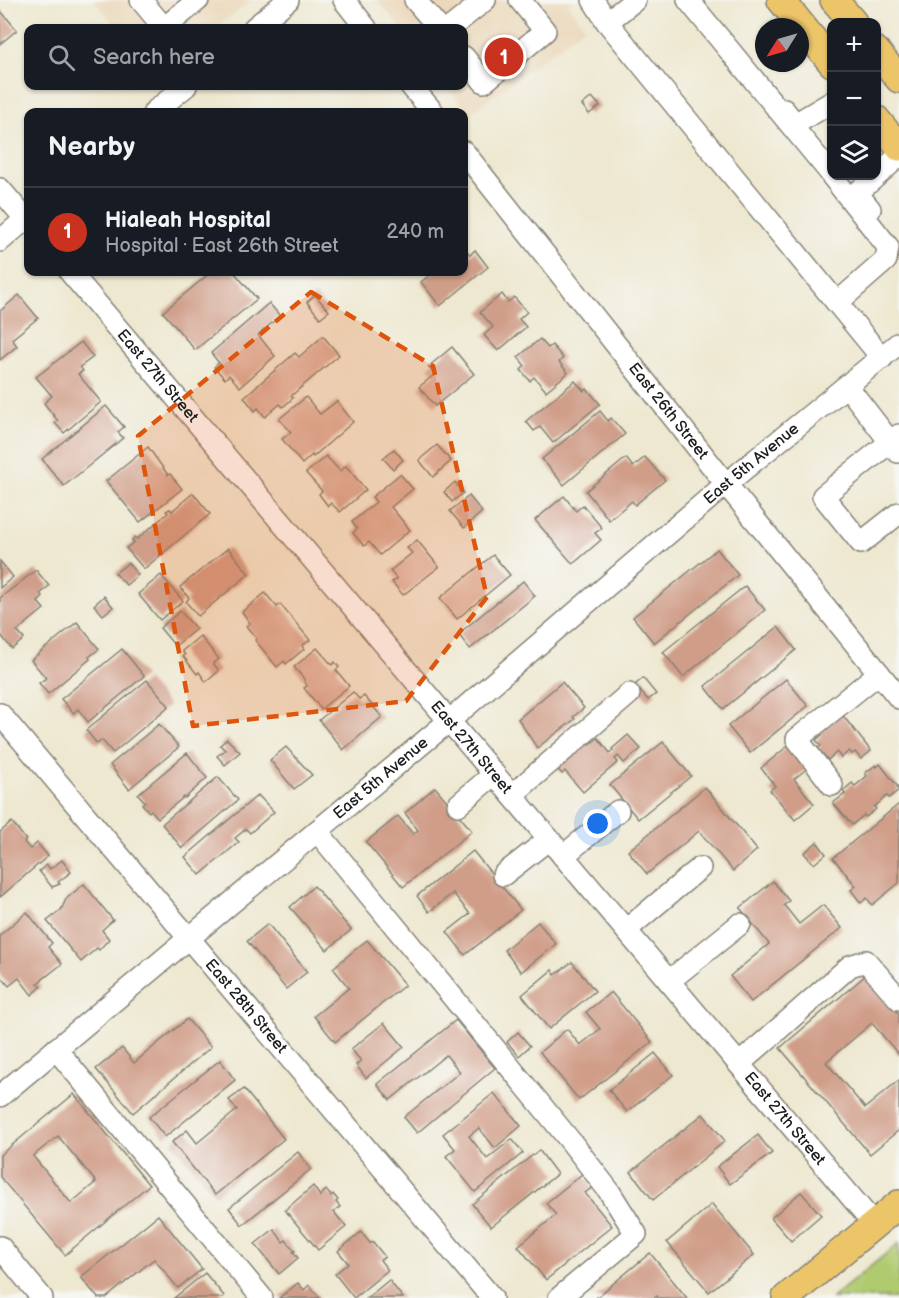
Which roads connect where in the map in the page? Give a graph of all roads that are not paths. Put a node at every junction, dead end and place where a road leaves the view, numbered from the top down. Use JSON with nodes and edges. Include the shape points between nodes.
{"nodes":[{"id":1,"x":141,"y":0,"type":"edge"},
{"id":2,"x":198,"y":0,"type":"edge"},
{"id":3,"x":288,"y":0,"type":"edge"},
{"id":4,"x":344,"y":0,"type":"edge"},
{"id":5,"x":415,"y":0,"type":"edge"},
{"id":6,"x":485,"y":0,"type":"edge"},
{"id":7,"x":520,"y":0,"type":"edge"},
{"id":8,"x":593,"y":0,"type":"edge"},
{"id":9,"x":635,"y":0,"type":"edge"},
{"id":10,"x":690,"y":0,"type":"edge"},
{"id":11,"x":782,"y":0,"type":"edge"},
{"id":12,"x":834,"y":0,"type":"edge"},
{"id":13,"x":850,"y":18,"type":"edge"},
{"id":14,"x":607,"y":22,"type":"junction"},
{"id":15,"x":161,"y":24,"type":"edge"},
{"id":16,"x":169,"y":24,"type":"edge"},
{"id":17,"x":259,"y":24,"type":"edge"},
{"id":18,"x":363,"y":24,"type":"edge"},
{"id":19,"x":436,"y":24,"type":"edge"},
{"id":20,"x":455,"y":24,"type":"edge"},
{"id":21,"x":881,"y":57,"type":"edge"},
{"id":22,"x":827,"y":58,"type":"edge"},
{"id":23,"x":468,"y":62,"type":"edge"},
{"id":24,"x":899,"y":79,"type":"edge"},
{"id":25,"x":181,"y":90,"type":"edge"},
{"id":26,"x":414,"y":90,"type":"edge"},
{"id":27,"x":827,"y":104,"type":"edge"},
{"id":28,"x":159,"y":108,"type":"edge"},
{"id":29,"x":430,"y":108,"type":"edge"},
{"id":30,"x":881,"y":125,"type":"edge"},
{"id":31,"x":899,"y":147,"type":"edge"},
{"id":32,"x":899,"y":156,"type":"edge"},
{"id":33,"x":468,"y":157,"type":"edge"},
{"id":34,"x":827,"y":170,"type":"edge"},
{"id":35,"x":835,"y":180,"type":"edge"},
{"id":36,"x":0,"y":189,"type":"edge"},
{"id":37,"x":24,"y":215,"type":"edge"},
{"id":38,"x":24,"y":222,"type":"edge"},
{"id":39,"x":0,"y":241,"type":"edge"},
{"id":40,"x":899,"y":244,"type":"edge"},
{"id":41,"x":73,"y":276,"type":"edge"},
{"id":42,"x":837,"y":303,"type":"junction"},
{"id":43,"x":899,"y":343,"type":"edge"},
{"id":44,"x":882,"y":357,"type":"junction"},
{"id":45,"x":847,"y":386,"type":"junction"},
{"id":46,"x":896,"y":443,"type":"edge"},
{"id":47,"x":726,"y":484,"type":"junction"},
{"id":48,"x":899,"y":513,"type":"edge"},
{"id":49,"x":879,"y":673,"type":"junction"},
{"id":50,"x":629,"y":694,"type":"dead end"},
{"id":51,"x":899,"y":698,"type":"edge"},
{"id":52,"x":0,"y":714,"type":"edge"},
{"id":53,"x":449,"y":721,"type":"junction"},
{"id":54,"x":494,"y":774,"type":"junction"},
{"id":55,"x":832,"y":785,"type":"dead end"},
{"id":56,"x":512,"y":795,"type":"junction"},
{"id":57,"x":458,"y":805,"type":"dead end"},
{"id":58,"x":618,"y":811,"type":"dead end"},
{"id":59,"x":317,"y":831,"type":"junction"},
{"id":60,"x":549,"y":839,"type":"junction"},
{"id":61,"x":563,"y":856,"type":"junction"},
{"id":62,"x":700,"y":868,"type":"dead end"},
{"id":63,"x":503,"y":875,"type":"dead end"},
{"id":64,"x":740,"y":924,"type":"dead end"},
{"id":65,"x":626,"y":930,"type":"junction"},
{"id":66,"x":188,"y":938,"type":"junction"},
{"id":67,"x":669,"y":981,"type":"junction"},
{"id":68,"x":899,"y":999,"type":"edge"},
{"id":69,"x":56,"y":1048,"type":"junction"},
{"id":70,"x":739,"y":1064,"type":"junction"},
{"id":71,"x":0,"y":1096,"type":"edge"},
{"id":72,"x":899,"y":1204,"type":"edge"},
{"id":73,"x":874,"y":1224,"type":"junction"},
{"id":74,"x":0,"y":1247,"type":"edge"},
{"id":75,"x":42,"y":1298,"type":"edge"},
{"id":76,"x":262,"y":1298,"type":"edge"},
{"id":77,"x":492,"y":1298,"type":"edge"},
{"id":78,"x":559,"y":1298,"type":"edge"},
{"id":79,"x":786,"y":1298,"type":"edge"}],
"edges":[{"from":1,"to":15,"type":"street"},
{"from":2,"to":16,"type":"street"},
{"from":3,"to":17,"type":"street"},
{"from":4,"to":18,"type":"street"},
{"from":5,"to":19,"type":"street"},
{"from":6,"to":20,"type":"street"},
{"from":7,"to":23,"type":"street","via":[[545,30],[484,82]]},
{"from":8,"to":14,"type":"street"},
{"from":9,"to":14,"type":"street"},
{"from":10,"to":27,"type":"street","via":[[795,124]]},
{"from":10,"to":34,"type":"street"},
{"from":11,"to":22,"type":"main road"},
{"from":12,"to":13,"type":"main road"},
{"from":14,"to":42,"type":"street"},
{"from":21,"to":24,"type":"main road"},
{"from":25,"to":28,"type":"street"},
{"from":26,"to":29,"type":"street"},
{"from":30,"to":31,"type":"main road"},
{"from":32,"to":40,"type":"street","via":[[857,192]]},
{"from":33,"to":47,"type":"street","name":"East 26th Street"},
{"from":35,"to":42,"type":"street","via":[[888,247],[886,260]]},
{"from":36,"to":37,"type":"street"},
{"from":38,"to":39,"type":"street"},
{"from":41,"to":53,"type":"street","name":"East 27th Street"},
{"from":42,"to":44,"type":"street"},
{"from":43,"to":44,"type":"street","name":"East 5th Avenue"},
{"from":44,"to":45,"type":"street","name":"East 5th Avenue"},
{"from":45,"to":46,"type":"street"},
{"from":45,"to":47,"type":"street","name":"East 5th Avenue"},
{"from":46,"to":48,"type":"street","via":[[823,496],[861,543]]},
{"from":47,"to":49,"type":"street","name":"East 26th Street"},
{"from":47,"to":53,"type":"street","name":"East 5th Avenue"},
{"from":49,"to":51,"type":"street","name":"East 26th Street"},
{"from":49,"to":55,"type":"street","via":[[797,739]]},
{"from":50,"to":56,"type":"street"},
{"from":52,"to":66,"type":"street","name":"East 28th Street"},
{"from":53,"to":54,"type":"street","name":"East 27th Street"},
{"from":53,"to":59,"type":"street","name":"East 5th Avenue"},
{"from":54,"to":56,"type":"street","name":"East 27th Street"},
{"from":54,"to":57,"type":"street"},
{"from":56,"to":60,"type":"street","name":"East 27th Street"},
{"from":58,"to":61,"type":"street"},
{"from":59,"to":66,"type":"street","name":"East 5th Avenue"},
{"from":59,"to":78,"type":"street","via":[[578,1151],[636,1234]]},
{"from":60,"to":61,"type":"street","name":"East 27th Street"},
{"from":60,"to":63,"type":"street"},
{"from":61,"to":65,"type":"street","name":"East 27th Street"},
{"from":62,"to":65,"type":"street"},
{"from":64,"to":67,"type":"street"},
{"from":65,"to":67,"type":"street","name":"East 27th Street"},
{"from":66,"to":69,"type":"street","name":"East 5th Avenue"},
{"from":66,"to":77,"type":"street","name":"East 28th Street"},
{"from":67,"to":70,"type":"street","name":"East 27th Street"},
{"from":68,"to":70,"type":"street","via":[[866,961],[850,966]]},
{"from":69,"to":71,"type":"street","name":"East 5th Avenue"},
{"from":69,"to":76,"type":"street"},
{"from":70,"to":73,"type":"street","name":"East 27th Street"},
{"from":72,"to":73,"type":"main road"},
{"from":73,"to":79,"type":"main road"},
{"from":74,"to":75,"type":"street"}]}
